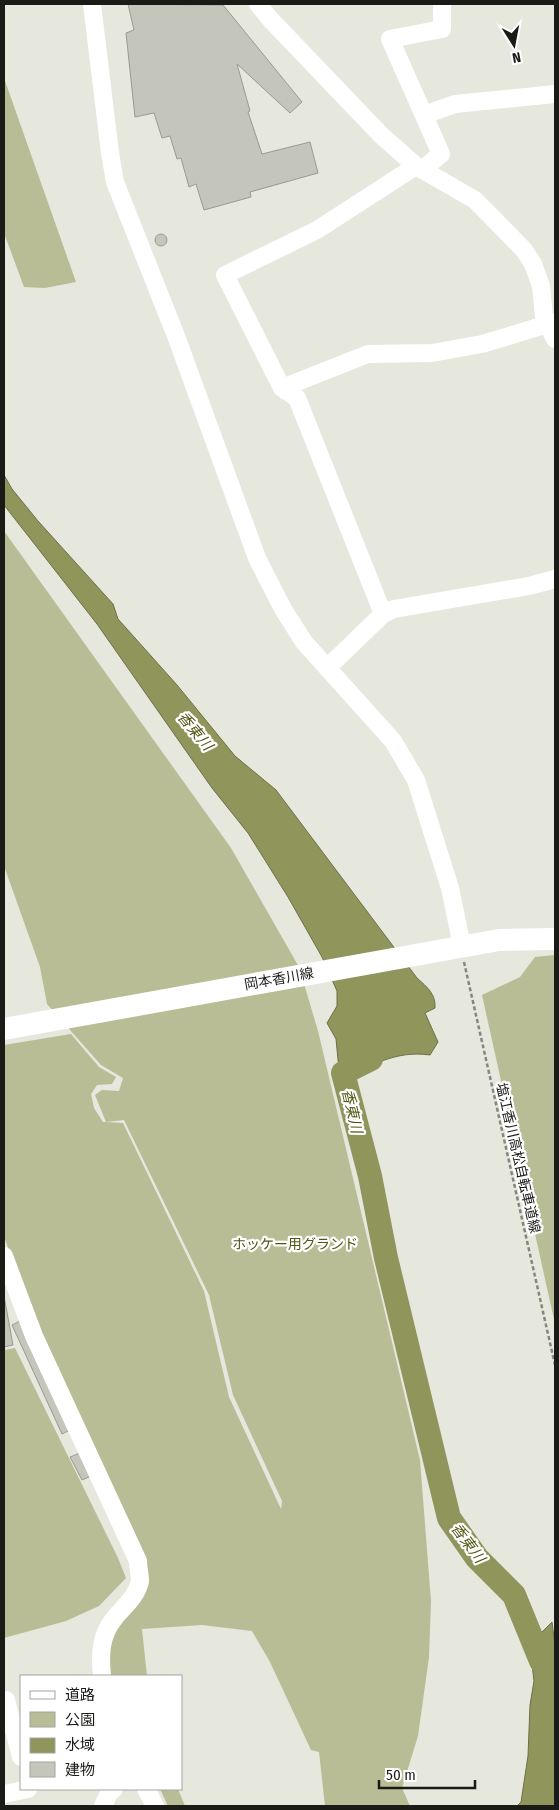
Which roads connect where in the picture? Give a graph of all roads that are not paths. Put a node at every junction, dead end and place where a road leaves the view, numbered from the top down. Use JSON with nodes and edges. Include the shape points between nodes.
{"nodes":[{"id":1,"x":92,"y":4,"type":"edge"},
{"id":2,"x":258,"y":4,"type":"edge"},
{"id":3,"x":442,"y":4,"type":"edge"},
{"id":4,"x":555,"y":94,"type":"edge"},
{"id":5,"x":424,"y":115,"type":"junction"},
{"id":6,"x":419,"y":168,"type":"junction"},
{"id":7,"x":553,"y":328,"type":"edge"},
{"id":8,"x":282,"y":388,"type":"junction"},
{"id":9,"x":555,"y":579,"type":"edge"},
{"id":10,"x":383,"y":614,"type":"junction"},
{"id":11,"x":327,"y":668,"type":"junction"},
{"id":12,"x":555,"y":939,"type":"edge"},
{"id":13,"x":463,"y":951,"type":"junction"},
{"id":14,"x":4,"y":1028,"type":"edge"},
{"id":15,"x":4,"y":1256,"type":"edge"},
{"id":16,"x":102,"y":1675,"type":"edge"},
{"id":17,"x":10,"y":1698,"type":"edge"},
{"id":18,"x":20,"y":1752,"type":"edge"},
{"id":19,"x":23,"y":1790,"type":"edge"},
{"id":20,"x":113,"y":1790,"type":"edge"},
{"id":21,"x":146,"y":1790,"type":"edge"},
{"id":22,"x":4,"y":1794,"type":"edge"},
{"id":23,"x":103,"y":1806,"type":"edge"},
{"id":24,"x":154,"y":1806,"type":"edge"}],
"edges":[{"from":1,"to":11,"type":"street","via":[[116,182],[257,558],[283,609],[304,642]]},
{"from":2,"to":6,"type":"street","via":[[381,135]]},
{"from":3,"to":5,"type":"street","via":[[442,29],[390,39]]},
{"from":4,"to":5,"type":"street","via":[[455,104]]},
{"from":5,"to":6,"type":"street","via":[[441,154]]},
{"from":6,"to":7,"type":"street","via":[[475,200],[524,250],[541,286],[544,317]]},
{"from":6,"to":8,"type":"street","via":[[317,230],[225,275]]},
{"from":7,"to":8,"type":"street","via":[[432,353],[368,354]]},
{"from":8,"to":10,"type":"street","via":[[297,398]]},
{"from":9,"to":10,"type":"street","via":[[394,609]]},
{"from":10,"to":11,"type":"street"},
{"from":11,"to":13,"type":"street","via":[[393,741],[416,780],[450,888]]},
{"from":12,"to":13,"type":"main road","name":"岡本香川線","via":[[499,940]]},
{"from":13,"to":14,"type":"main road","name":"岡本香川線","via":[[438,951]]},
{"from":15,"to":16,"type":"street","via":[[34,1336],[138,1562],[140,1582],[129,1602],[112,1620],[104,1637],[99,1655]]},
{"from":17,"to":18,"type":"street"},
{"from":19,"to":22,"type":"street"},
{"from":20,"to":23,"type":"street"},
{"from":21,"to":24,"type":"street"}]}
